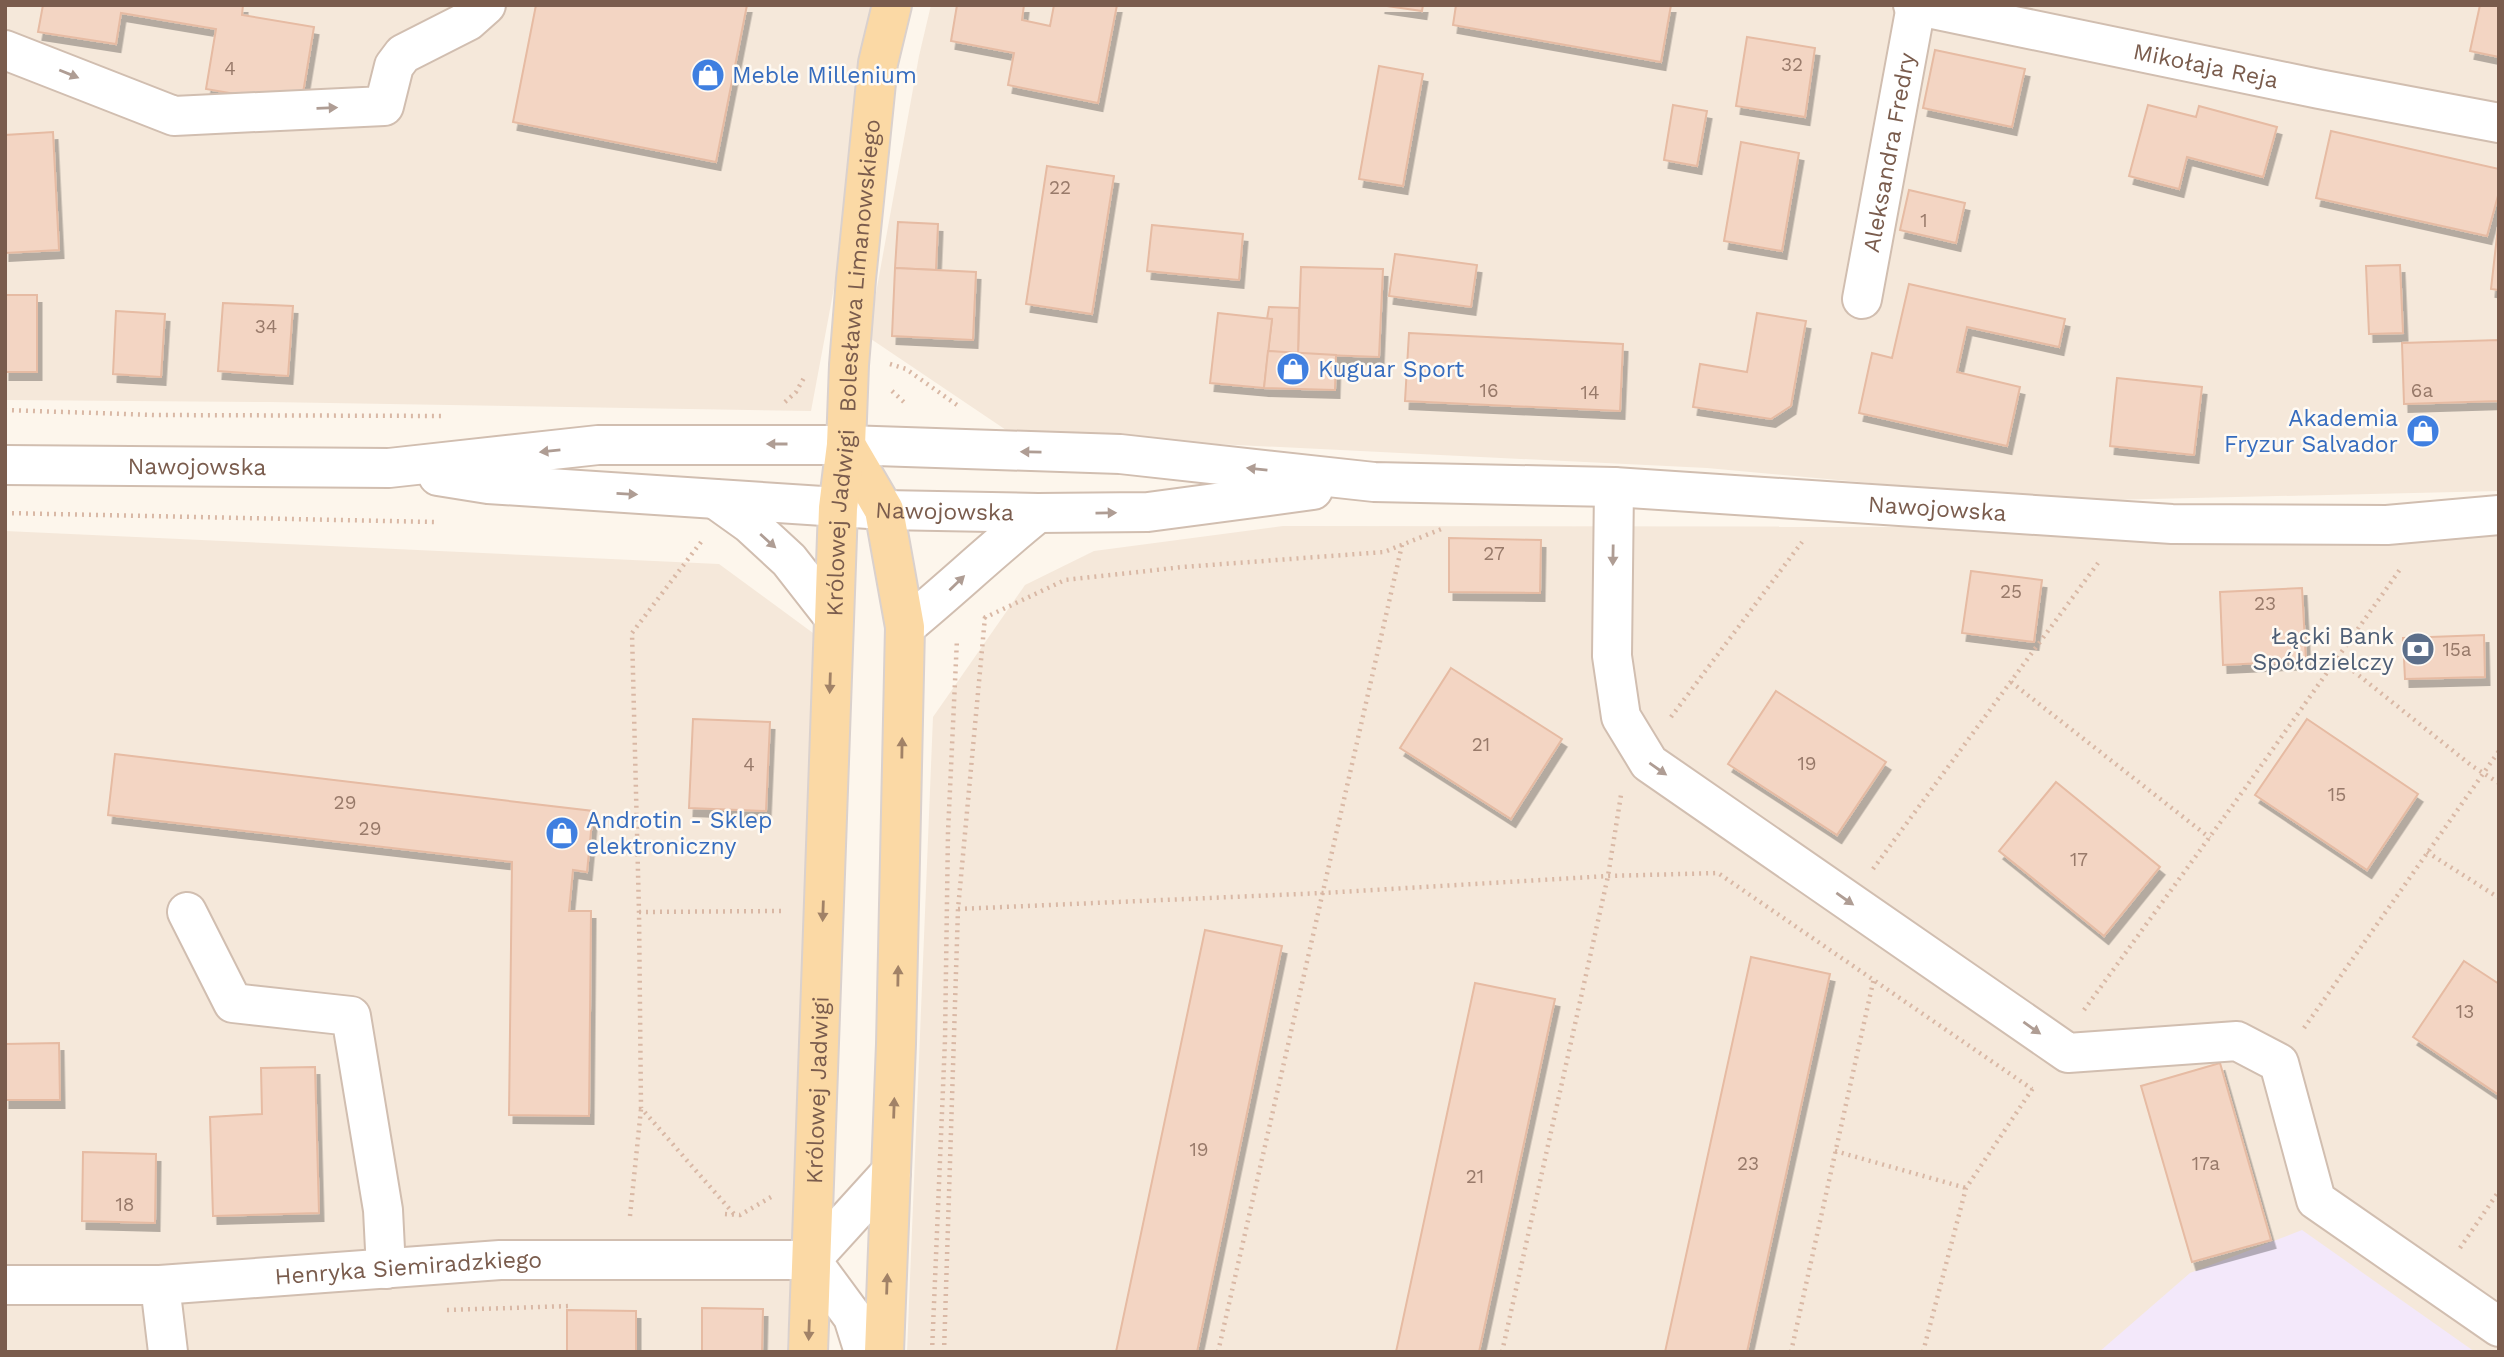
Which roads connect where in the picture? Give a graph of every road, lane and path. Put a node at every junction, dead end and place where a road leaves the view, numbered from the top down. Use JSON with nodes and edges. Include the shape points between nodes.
{"nodes":[{"id":1,"x":486,"y":5,"type":"edge"},
{"id":2,"x":892,"y":5,"type":"edge"},
{"id":3,"x":1914,"y":6,"type":"edge"},
{"id":4,"x":5,"y":50,"type":"edge"},
{"id":5,"x":2499,"y":123,"type":"edge"},
{"id":6,"x":1861,"y":299,"type":"dead end"},
{"id":7,"x":849,"y":365,"type":"junction"},
{"id":8,"x":780,"y":407,"type":"dead end"},
{"id":9,"x":5,"y":410,"type":"edge"},
{"id":10,"x":448,"y":416,"type":"dead end"},
{"id":11,"x":846,"y":445,"type":"junction"},
{"id":12,"x":987,"y":451,"type":"junction"},
{"id":13,"x":5,"y":466,"type":"edge"},
{"id":14,"x":389,"y":468,"type":"junction"},
{"id":15,"x":1374,"y":482,"type":"junction"},
{"id":16,"x":1614,"y":487,"type":"junction"},
{"id":17,"x":838,"y":508,"type":"junction"},
{"id":18,"x":884,"y":510,"type":"junction"},
{"id":19,"x":5,"y":513,"type":"edge"},
{"id":20,"x":1038,"y":513,"type":"junction"},
{"id":21,"x":2499,"y":515,"type":"edge"},
{"id":22,"x":711,"y":517,"type":"junction"},
{"id":23,"x":441,"y":522,"type":"dead end"},
{"id":24,"x":1452,"y":525,"type":"dead end"},
{"id":25,"x":1793,"y":537,"type":"dead end"},
{"id":26,"x":1402,"y":545,"type":"junction"},
{"id":27,"x":2105,"y":554,"type":"dead end"},
{"id":28,"x":2404,"y":563,"type":"dead end"},
{"id":29,"x":832,"y":615,"type":"junction"},
{"id":30,"x":905,"y":627,"type":"junction"},
{"id":31,"x":958,"y":628,"type":"dead end"},
{"id":32,"x":2337,"y":659,"type":"junction"},
{"id":33,"x":2011,"y":682,"type":"junction"},
{"id":34,"x":2499,"y":751,"type":"edge"},
{"id":35,"x":1644,"y":754,"type":"junction"},
{"id":36,"x":2483,"y":773,"type":"junction"},
{"id":37,"x":2499,"y":783,"type":"edge"},
{"id":38,"x":2210,"y":838,"type":"junction"},
{"id":39,"x":2427,"y":852,"type":"junction"},
{"id":40,"x":1608,"y":876,"type":"junction"},
{"id":41,"x":1323,"y":892,"type":"junction"},
{"id":42,"x":2499,"y":898,"type":"edge"},
{"id":43,"x":1849,"y":901,"type":"junction"},
{"id":44,"x":958,"y":909,"type":"junction"},
{"id":45,"x":790,"y":911,"type":"dead end"},
{"id":46,"x":187,"y":912,"type":"dead end"},
{"id":47,"x":639,"y":912,"type":"junction"},
{"id":48,"x":1885,"y":926,"type":"junction"},
{"id":49,"x":1874,"y":978,"type":"junction"},
{"id":50,"x":2058,"y":1046,"type":"junction"},
{"id":51,"x":2279,"y":1063,"type":"junction"},
{"id":52,"x":2032,"y":1089,"type":"junction"},
{"id":53,"x":641,"y":1108,"type":"junction"},
{"id":54,"x":1835,"y":1151,"type":"junction"},
{"id":55,"x":891,"y":1171,"type":"junction"},
{"id":56,"x":1966,"y":1188,"type":"junction"},
{"id":57,"x":2499,"y":1191,"type":"edge"},
{"id":58,"x":734,"y":1214,"type":"dead end"},
{"id":59,"x":630,"y":1216,"type":"dead end"},
{"id":60,"x":811,"y":1260,"type":"junction"},
{"id":61,"x":386,"y":1269,"type":"junction"},
{"id":62,"x":2435,"y":1283,"type":"junction"},
{"id":63,"x":5,"y":1285,"type":"edge"},
{"id":64,"x":160,"y":1285,"type":"junction"},
{"id":65,"x":2499,"y":1327,"type":"edge"},
{"id":66,"x":168,"y":1352,"type":"edge"},
{"id":67,"x":808,"y":1352,"type":"edge"},
{"id":68,"x":864,"y":1352,"type":"edge"},
{"id":69,"x":884,"y":1352,"type":"edge"},
{"id":70,"x":932,"y":1352,"type":"edge"},
{"id":71,"x":944,"y":1352,"type":"edge"},
{"id":72,"x":1218,"y":1352,"type":"edge"},
{"id":73,"x":1502,"y":1352,"type":"edge"},
{"id":74,"x":1791,"y":1352,"type":"edge"},
{"id":75,"x":1923,"y":1352,"type":"edge"}],
"edges":[{"from":4,"to":1,"type":"street","one_way":true,"via":[[174,116],[384,106],[394,66],[403,54],[468,20]]},
{"from":2,"to":7,"type":"main road","name":"Bolesława Limanowskiego","via":[[878,63]]},
{"from":3,"to":5,"type":"street","name":"Mikołaja Reja"},
{"from":3,"to":6,"type":"street","name":"Aleksandra Fredry"},
{"from":7,"to":8,"type":"path","via":[[812,363],[796,392]]},
{"from":7,"to":11,"type":"main road","name":"Bolesława Limanowskiego"},
{"from":7,"to":12,"type":"path","via":[[886,363],[906,369],[953,403],[987,417]]},
{"from":9,"to":10,"type":"path"},
{"from":11,"to":12,"type":"street","name":"Nawojowska"},
{"from":11,"to":14,"type":"street","name":"Nawojowska","one_way":true,"via":[[598,445]]},
{"from":11,"to":17,"type":"main road","name":"Królowej Jadwigi"},
{"from":11,"to":18,"type":"main road","name":"Królowej Jadwigi"},
{"from":15,"to":12,"type":"street","name":"Nawojowska","one_way":true,"via":[[1121,454]]},
{"from":13,"to":14,"type":"street","name":"Nawojowska"},
{"from":14,"to":22,"type":"street","name":"Nawojowska","one_way":true},
{"from":15,"to":16,"type":"street","name":"Nawojowska"},
{"from":20,"to":15,"type":"street","name":"Nawojowska","one_way":true,"via":[[1148,512]]},
{"from":16,"to":21,"type":"street","name":"Nawojowska","via":[[2172,524],[2387,525]]},
{"from":16,"to":35,"type":"street","one_way":true,"via":[[1612,656],[1621,717]]},
{"from":17,"to":18,"type":"street","name":"Nawojowska"},
{"from":17,"to":22,"type":"street","name":"Nawojowska"},
{"from":17,"to":29,"type":"main road","name":"Królowej Jadwigi"},
{"from":18,"to":20,"type":"street","name":"Nawojowska"},
{"from":18,"to":30,"type":"main road","name":"Królowej Jadwigi"},
{"from":19,"to":23,"type":"path"},
{"from":30,"to":20,"type":"street","one_way":true},
{"from":22,"to":29,"type":"street","one_way":true,"via":[[750,524],[789,560]]},
{"from":22,"to":47,"type":"path","via":[[632,633]]},
{"from":24,"to":26,"type":"path"},
{"from":25,"to":35,"type":"path","via":[[1804,538]]},
{"from":26,"to":41,"type":"path"},
{"from":26,"to":44,"type":"path","via":[[1384,552],[1065,580],[985,618]]},
{"from":27,"to":33,"type":"path"},
{"from":28,"to":32,"type":"path"},
{"from":29,"to":60,"type":"main road","name":"Królowej Jadwigi","one_way":true},
{"from":55,"to":30,"type":"main road","name":"Królowej Jadwigi","one_way":true},
{"from":31,"to":70,"type":"path","via":[[947,832]]},
{"from":32,"to":36,"type":"path"},
{"from":32,"to":38,"type":"path"},
{"from":33,"to":38,"type":"path"},
{"from":33,"to":43,"type":"path"},
{"from":34,"to":36,"type":"path"},
{"from":35,"to":40,"type":"path","via":[[1622,790]]},
{"from":35,"to":43,"type":"street","one_way":true,"via":[[1649,763]]},
{"from":36,"to":37,"type":"path"},
{"from":36,"to":39,"type":"path"},
{"from":38,"to":50,"type":"path"},
{"from":39,"to":42,"type":"path"},
{"from":39,"to":51,"type":"path"},
{"from":40,"to":41,"type":"path"},
{"from":40,"to":49,"type":"path","via":[[1718,873]]},
{"from":40,"to":73,"type":"path"},
{"from":41,"to":44,"type":"path"},
{"from":41,"to":72,"type":"path"},
{"from":43,"to":48,"type":"street"},
{"from":44,"to":71,"type":"path"},
{"from":45,"to":47,"type":"path"},
{"from":46,"to":61,"type":"street","via":[[233,1003],[351,1016],[383,1210]]},
{"from":47,"to":53,"type":"path"},
{"from":48,"to":49,"type":"path"},
{"from":48,"to":50,"type":"street","one_way":true},
{"from":49,"to":52,"type":"path"},
{"from":49,"to":54,"type":"path"},
{"from":50,"to":51,"type":"street","via":[[2068,1053],[2237,1041]]},
{"from":50,"to":52,"type":"path"},
{"from":51,"to":62,"type":"street","via":[[2316,1200]]},
{"from":52,"to":56,"type":"path"},
{"from":53,"to":58,"type":"path"},
{"from":53,"to":59,"type":"path"},
{"from":54,"to":56,"type":"path"},
{"from":54,"to":74,"type":"path"},
{"from":55,"to":60,"type":"street"},
{"from":69,"to":55,"type":"main road","name":"Królowej Jadwigi","one_way":true},
{"from":56,"to":75,"type":"path"},
{"from":57,"to":62,"type":"path"},
{"from":60,"to":61,"type":"street","name":"Henryka Siemiradzkiego","via":[[500,1261]]},
{"from":60,"to":67,"type":"main road","name":"Królowej Jadwigi","one_way":true},
{"from":60,"to":68,"type":"street","via":[[853,1317]]},
{"from":61,"to":64,"type":"street","name":"Henryka Siemiradzkiego"},
{"from":62,"to":65,"type":"street"},
{"from":63,"to":64,"type":"street","name":"Henryka Siemiradzkiego"},
{"from":64,"to":66,"type":"street"}]}
